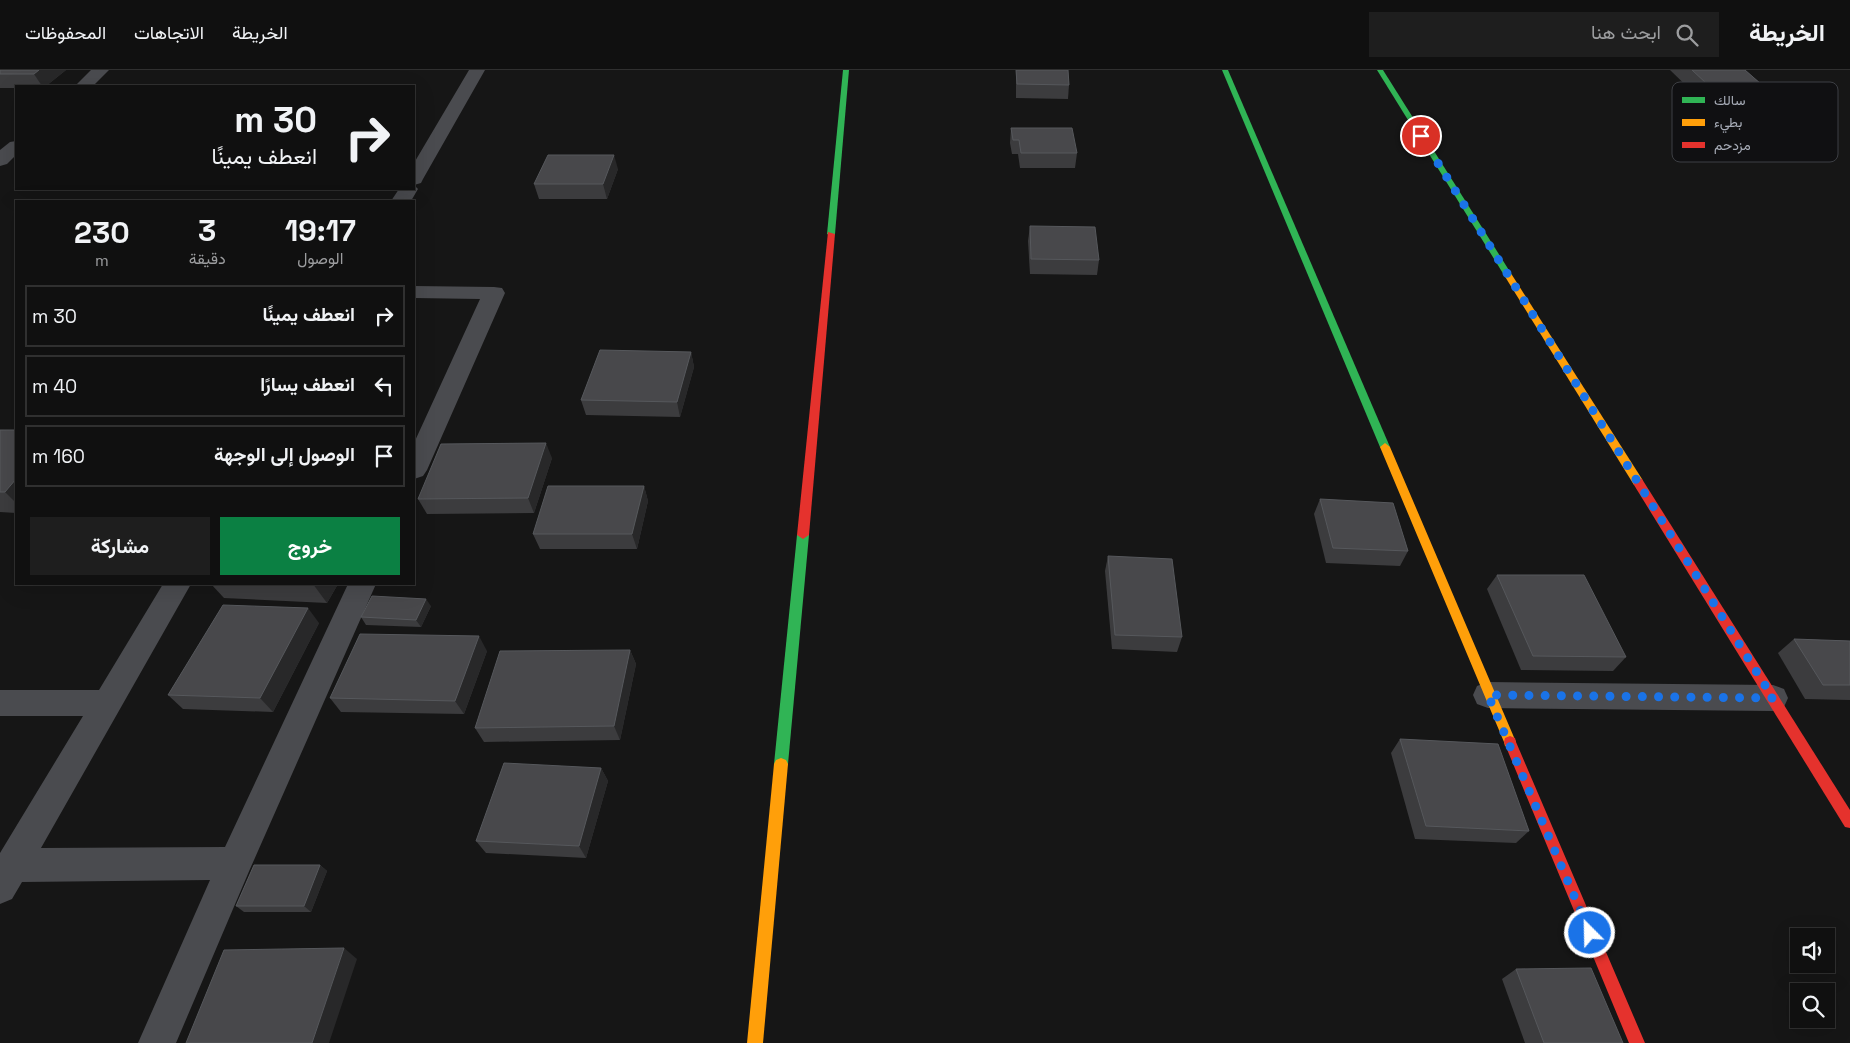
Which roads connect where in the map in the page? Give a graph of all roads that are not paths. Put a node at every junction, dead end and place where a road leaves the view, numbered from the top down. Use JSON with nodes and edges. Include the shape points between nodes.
{"nodes":[{"id":1,"x":101,"y":70,"type":"edge"},
{"id":2,"x":477,"y":70,"type":"edge"},
{"id":3,"x":846,"y":70,"type":"edge"},
{"id":4,"x":1225,"y":70,"type":"edge"},
{"id":5,"x":1380,"y":70,"type":"edge"},
{"id":6,"x":84,"y":85,"type":"edge"},
{"id":7,"x":15,"y":147,"type":"edge"},
{"id":8,"x":0,"y":160,"type":"edge"},
{"id":9,"x":415,"y":177,"type":"edge"},
{"id":10,"x":415,"y":292,"type":"edge"},
{"id":11,"x":415,"y":468,"type":"edge"},
{"id":12,"x":176,"y":585,"type":"edge"},
{"id":13,"x":362,"y":585,"type":"edge"},
{"id":14,"x":1488,"y":695,"type":"junction"},
{"id":15,"x":1773,"y":698,"type":"junction"},
{"id":16,"x":0,"y":703,"type":"edge"},
{"id":17,"x":108,"y":703,"type":"junction"},
{"id":18,"x":1850,"y":822,"type":"edge"},
{"id":19,"x":235,"y":863,"type":"junction"},
{"id":20,"x":6,"y":876,"type":"edge"},
{"id":21,"x":157,"y":1043,"type":"edge"},
{"id":22,"x":755,"y":1043,"type":"edge"},
{"id":23,"x":1637,"y":1043,"type":"edge"}],
"edges":[{"from":1,"to":6,"type":"street"},
{"from":2,"to":9,"type":"street"},
{"from":3,"to":22,"type":"street"},
{"from":4,"to":14,"type":"street"},
{"from":5,"to":15,"type":"street"},
{"from":7,"to":8,"type":"street"},
{"from":10,"to":11,"type":"street","via":[[494,293]]},
{"from":12,"to":17,"type":"street"},
{"from":13,"to":19,"type":"street"},
{"from":14,"to":15,"type":"street"},
{"from":14,"to":23,"type":"street"},
{"from":15,"to":18,"type":"street"},
{"from":16,"to":17,"type":"street"},
{"from":17,"to":20,"type":"street"},
{"from":19,"to":20,"type":"street"},
{"from":19,"to":21,"type":"street"}]}
